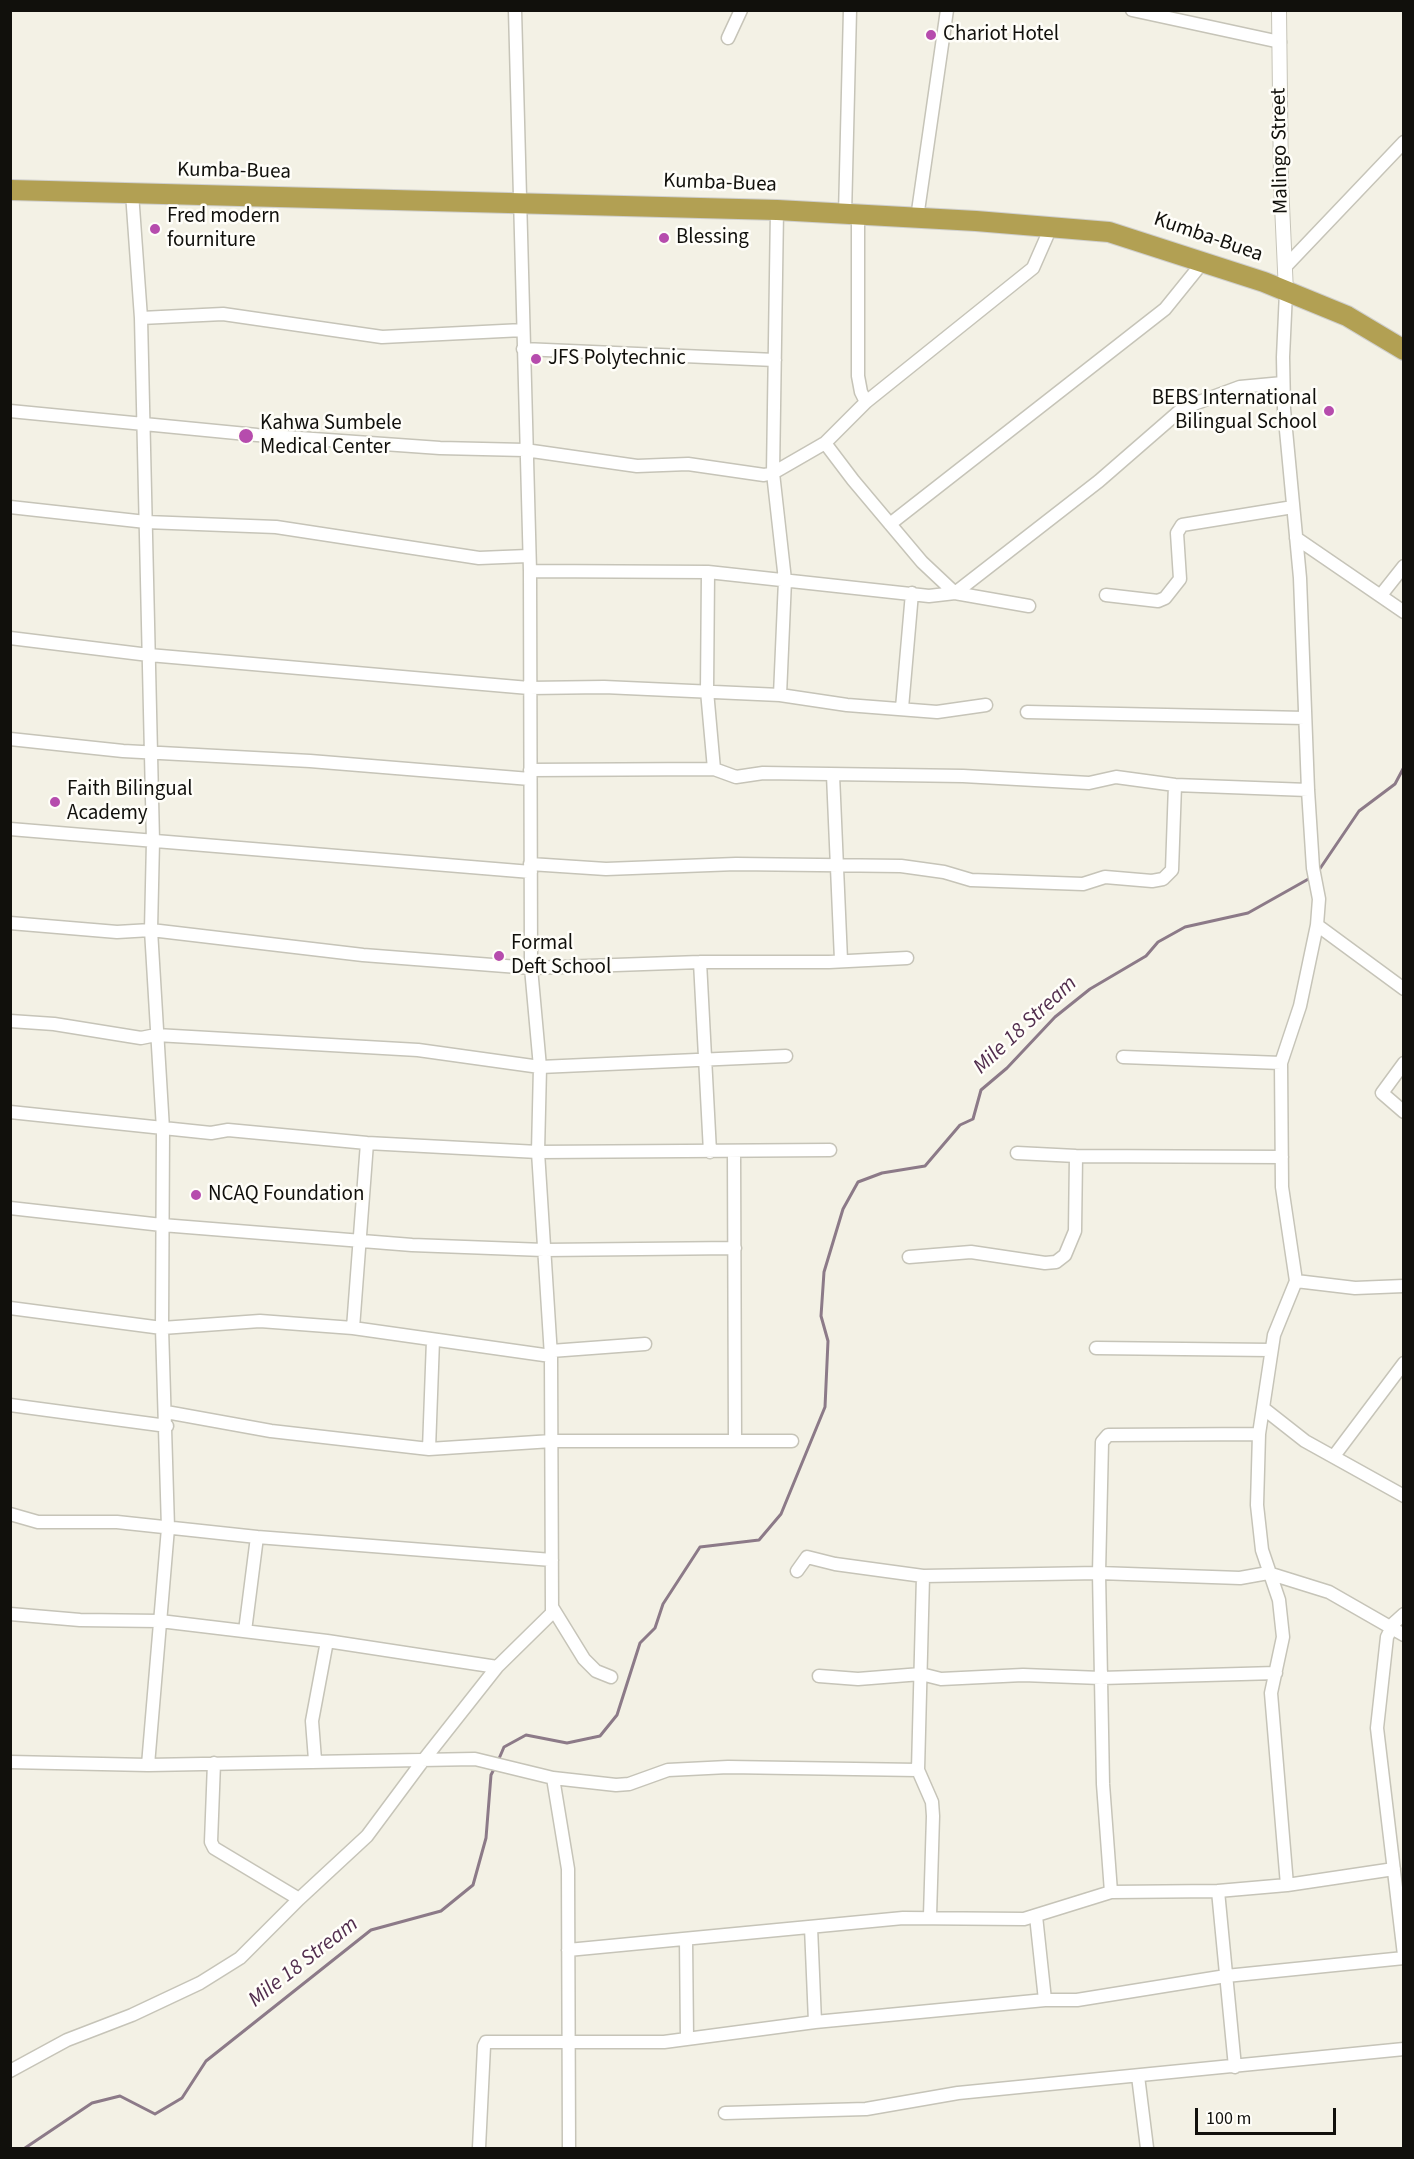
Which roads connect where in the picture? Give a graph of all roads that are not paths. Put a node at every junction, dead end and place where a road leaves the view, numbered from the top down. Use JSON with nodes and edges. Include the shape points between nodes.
{"nodes":[{"id":1,"x":515,"y":10,"type":"edge"},
{"id":2,"x":741,"y":10,"type":"edge"},
{"id":3,"x":850,"y":10,"type":"edge"},
{"id":4,"x":947,"y":10,"type":"edge"},
{"id":5,"x":1132,"y":10,"type":"edge"},
{"id":6,"x":1279,"y":10,"type":"edge"},
{"id":7,"x":728,"y":38,"type":"dead end"},
{"id":8,"x":1280,"y":42,"type":"junction"},
{"id":9,"x":1404,"y":142,"type":"edge"},
{"id":10,"x":10,"y":190,"type":"edge"},
{"id":11,"x":132,"y":193,"type":"junction"},
{"id":12,"x":520,"y":204,"type":"junction"},
{"id":13,"x":777,"y":210,"type":"junction"},
{"id":14,"x":852,"y":216,"type":"junction"},
{"id":15,"x":917,"y":218,"type":"junction"},
{"id":16,"x":1051,"y":227,"type":"junction"},
{"id":17,"x":1203,"y":262,"type":"junction"},
{"id":18,"x":1285,"y":267,"type":"junction"},
{"id":19,"x":1286,"y":291,"type":"junction"},
{"id":20,"x":141,"y":318,"type":"junction"},
{"id":21,"x":523,"y":330,"type":"junction"},
{"id":22,"x":523,"y":349,"type":"junction"},
{"id":23,"x":1404,"y":350,"type":"edge"},
{"id":24,"x":775,"y":360,"type":"junction"},
{"id":25,"x":1283,"y":383,"type":"junction"},
{"id":26,"x":867,"y":402,"type":"junction"},
{"id":27,"x":10,"y":411,"type":"edge"},
{"id":28,"x":144,"y":423,"type":"junction"},
{"id":29,"x":825,"y":443,"type":"junction"},
{"id":30,"x":525,"y":450,"type":"junction"},
{"id":31,"x":773,"y":473,"type":"junction"},
{"id":32,"x":10,"y":507,"type":"edge"},
{"id":33,"x":1293,"y":507,"type":"junction"},
{"id":34,"x":146,"y":522,"type":"junction"},
{"id":35,"x":890,"y":524,"type":"junction"},
{"id":36,"x":1296,"y":538,"type":"junction"},
{"id":37,"x":528,"y":556,"type":"junction"},
{"id":38,"x":1404,"y":566,"type":"edge"},
{"id":39,"x":530,"y":571,"type":"junction"},
{"id":40,"x":708,"y":572,"type":"junction"},
{"id":41,"x":785,"y":580,"type":"junction"},
{"id":42,"x":912,"y":593,"type":"junction"},
{"id":43,"x":955,"y":593,"type":"junction"},
{"id":44,"x":1106,"y":595,"type":"dead end"},
{"id":45,"x":1381,"y":595,"type":"junction"},
{"id":46,"x":1029,"y":606,"type":"dead end"},
{"id":47,"x":1404,"y":612,"type":"edge"},
{"id":48,"x":10,"y":638,"type":"edge"},
{"id":49,"x":149,"y":655,"type":"junction"},
{"id":50,"x":529,"y":688,"type":"junction"},
{"id":51,"x":707,"y":691,"type":"junction"},
{"id":52,"x":780,"y":695,"type":"junction"},
{"id":53,"x":986,"y":705,"type":"dead end"},
{"id":54,"x":902,"y":708,"type":"junction"},
{"id":55,"x":1027,"y":712,"type":"dead end"},
{"id":56,"x":1305,"y":718,"type":"junction"},
{"id":57,"x":10,"y":739,"type":"edge"},
{"id":58,"x":151,"y":751,"type":"junction"},
{"id":59,"x":714,"y":769,"type":"junction"},
{"id":60,"x":530,"y":775,"type":"junction"},
{"id":61,"x":833,"y":775,"type":"junction"},
{"id":62,"x":1175,"y":785,"type":"junction"},
{"id":63,"x":1308,"y":790,"type":"junction"},
{"id":64,"x":10,"y":829,"type":"edge"},
{"id":65,"x":153,"y":841,"type":"junction"},
{"id":66,"x":837,"y":867,"type":"junction"},
{"id":67,"x":531,"y":868,"type":"junction"},
{"id":68,"x":10,"y":923,"type":"edge"},
{"id":69,"x":1317,"y":925,"type":"junction"},
{"id":70,"x":152,"y":930,"type":"junction"},
{"id":71,"x":907,"y":958,"type":"dead end"},
{"id":72,"x":842,"y":960,"type":"junction"},
{"id":73,"x":699,"y":962,"type":"junction"},
{"id":74,"x":531,"y":968,"type":"junction"},
{"id":75,"x":1404,"y":989,"type":"edge"},
{"id":76,"x":10,"y":1021,"type":"edge"},
{"id":77,"x":156,"y":1035,"type":"junction"},
{"id":78,"x":786,"y":1056,"type":"dead end"},
{"id":79,"x":1123,"y":1057,"type":"dead end"},
{"id":80,"x":706,"y":1061,"type":"junction"},
{"id":81,"x":1281,"y":1063,"type":"junction"},
{"id":82,"x":1404,"y":1063,"type":"edge"},
{"id":83,"x":540,"y":1067,"type":"junction"},
{"id":84,"x":10,"y":1112,"type":"edge"},
{"id":85,"x":1404,"y":1112,"type":"edge"},
{"id":86,"x":163,"y":1129,"type":"junction"},
{"id":87,"x":367,"y":1143,"type":"junction"},
{"id":88,"x":830,"y":1150,"type":"dead end"},
{"id":89,"x":538,"y":1152,"type":"junction"},
{"id":90,"x":710,"y":1152,"type":"junction"},
{"id":91,"x":734,"y":1152,"type":"junction"},
{"id":92,"x":1017,"y":1153,"type":"dead end"},
{"id":93,"x":1076,"y":1156,"type":"junction"},
{"id":94,"x":1282,"y":1157,"type":"junction"},
{"id":95,"x":10,"y":1208,"type":"edge"},
{"id":96,"x":162,"y":1225,"type":"junction"},
{"id":97,"x":360,"y":1242,"type":"junction"},
{"id":98,"x":735,"y":1248,"type":"junction"},
{"id":99,"x":544,"y":1250,"type":"junction"},
{"id":100,"x":909,"y":1257,"type":"dead end"},
{"id":101,"x":1296,"y":1281,"type":"junction"},
{"id":102,"x":1404,"y":1286,"type":"edge"},
{"id":103,"x":10,"y":1308,"type":"edge"},
{"id":104,"x":162,"y":1328,"type":"junction"},
{"id":105,"x":353,"y":1328,"type":"junction"},
{"id":106,"x":433,"y":1340,"type":"junction"},
{"id":107,"x":645,"y":1344,"type":"dead end"},
{"id":108,"x":1096,"y":1348,"type":"dead end"},
{"id":109,"x":1271,"y":1350,"type":"junction"},
{"id":110,"x":551,"y":1354,"type":"junction"},
{"id":111,"x":1404,"y":1363,"type":"edge"},
{"id":112,"x":10,"y":1406,"type":"edge"},
{"id":113,"x":1263,"y":1408,"type":"junction"},
{"id":114,"x":166,"y":1412,"type":"junction"},
{"id":115,"x":167,"y":1426,"type":"junction"},
{"id":116,"x":1259,"y":1434,"type":"junction"},
{"id":117,"x":552,"y":1441,"type":"junction"},
{"id":118,"x":735,"y":1441,"type":"junction"},
{"id":119,"x":792,"y":1441,"type":"dead end"},
{"id":120,"x":429,"y":1449,"type":"junction"},
{"id":121,"x":1334,"y":1456,"type":"junction"},
{"id":122,"x":1404,"y":1496,"type":"edge"},
{"id":123,"x":10,"y":1514,"type":"edge"},
{"id":124,"x":168,"y":1528,"type":"junction"},
{"id":125,"x":256,"y":1537,"type":"junction"},
{"id":126,"x":552,"y":1560,"type":"junction"},
{"id":127,"x":797,"y":1571,"type":"dead end"},
{"id":128,"x":1099,"y":1573,"type":"junction"},
{"id":129,"x":1268,"y":1574,"type":"junction"},
{"id":130,"x":923,"y":1576,"type":"junction"},
{"id":131,"x":552,"y":1607,"type":"junction"},
{"id":132,"x":10,"y":1614,"type":"edge"},
{"id":133,"x":1404,"y":1614,"type":"edge"},
{"id":134,"x":160,"y":1621,"type":"junction"},
{"id":135,"x":1390,"y":1628,"type":"junction"},
{"id":136,"x":245,"y":1632,"type":"junction"},
{"id":137,"x":1404,"y":1635,"type":"edge"},
{"id":138,"x":327,"y":1641,"type":"junction"},
{"id":139,"x":497,"y":1667,"type":"junction"},
{"id":140,"x":1276,"y":1673,"type":"junction"},
{"id":141,"x":921,"y":1674,"type":"junction"},
{"id":142,"x":819,"y":1676,"type":"dead end"},
{"id":143,"x":611,"y":1677,"type":"dead end"},
{"id":144,"x":1101,"y":1678,"type":"junction"},
{"id":145,"x":315,"y":1760,"type":"junction"},
{"id":146,"x":422,"y":1761,"type":"junction"},
{"id":147,"x":10,"y":1762,"type":"edge"},
{"id":148,"x":214,"y":1763,"type":"junction"},
{"id":149,"x":148,"y":1765,"type":"junction"},
{"id":150,"x":918,"y":1770,"type":"junction"},
{"id":151,"x":554,"y":1778,"type":"junction"},
{"id":152,"x":1394,"y":1869,"type":"junction"},
{"id":153,"x":1287,"y":1885,"type":"junction"},
{"id":154,"x":1218,"y":1891,"type":"junction"},
{"id":155,"x":1111,"y":1892,"type":"junction"},
{"id":156,"x":299,"y":1899,"type":"junction"},
{"id":157,"x":930,"y":1916,"type":"junction"},
{"id":158,"x":1036,"y":1916,"type":"junction"},
{"id":159,"x":811,"y":1927,"type":"junction"},
{"id":160,"x":686,"y":1939,"type":"junction"},
{"id":161,"x":568,"y":1950,"type":"junction"},
{"id":162,"x":1404,"y":1957,"type":"edge"},
{"id":163,"x":1226,"y":1976,"type":"junction"},
{"id":164,"x":1045,"y":2000,"type":"junction"},
{"id":165,"x":815,"y":2022,"type":"junction"},
{"id":166,"x":687,"y":2039,"type":"junction"},
{"id":167,"x":568,"y":2042,"type":"junction"},
{"id":168,"x":1404,"y":2049,"type":"edge"},
{"id":169,"x":1235,"y":2067,"type":"junction"},
{"id":170,"x":10,"y":2071,"type":"edge"},
{"id":171,"x":1138,"y":2076,"type":"junction"},
{"id":172,"x":725,"y":2114,"type":"dead end"},
{"id":173,"x":479,"y":2148,"type":"edge"},
{"id":174,"x":569,"y":2148,"type":"edge"},
{"id":175,"x":1147,"y":2148,"type":"edge"}],
"edges":[{"from":1,"to":12,"type":"street"},
{"from":2,"to":7,"type":"street"},
{"from":3,"to":14,"type":"street"},
{"from":4,"to":15,"type":"street"},
{"from":5,"to":8,"type":"street"},
{"from":6,"to":8,"type":"street","name":"Malingo Street"},
{"from":8,"to":18,"type":"street","name":"Malingo Street"},
{"from":9,"to":18,"type":"street"},
{"from":10,"to":11,"type":"highway","name":"Kumba-Buea"},
{"from":11,"to":12,"type":"highway","name":"Kumba-Buea"},
{"from":11,"to":20,"type":"street"},
{"from":12,"to":13,"type":"highway","name":"Kumba-Buea"},
{"from":12,"to":21,"type":"street"},
{"from":13,"to":14,"type":"highway","name":"Kumba-Buea"},
{"from":13,"to":24,"type":"street"},
{"from":14,"to":15,"type":"highway","name":"Kumba-Buea"},
{"from":14,"to":26,"type":"street","via":[[858,376]]},
{"from":15,"to":16,"type":"highway","name":"Kumba-Buea"},
{"from":16,"to":17,"type":"highway","name":"Kumba-Buea","via":[[1118,234]]},
{"from":16,"to":26,"type":"street","via":[[1033,268]]},
{"from":17,"to":19,"type":"highway","name":"Kumba-Buea"},
{"from":17,"to":35,"type":"street","via":[[1165,309]]},
{"from":18,"to":19,"type":"street","name":"Malingo Street"},
{"from":19,"to":23,"type":"highway","name":"Kumba-Buea","via":[[1357,320]]},
{"from":19,"to":25,"type":"street"},
{"from":20,"to":21,"type":"street","via":[[223,314],[382,338]]},
{"from":20,"to":28,"type":"street"},
{"from":21,"to":22,"type":"street"},
{"from":22,"to":24,"type":"street"},
{"from":22,"to":30,"type":"street"},
{"from":24,"to":31,"type":"street"},
{"from":25,"to":33,"type":"street"},
{"from":25,"to":43,"type":"street","via":[[1240,387],[1183,408],[1099,481]]},
{"from":26,"to":29,"type":"street"},
{"from":27,"to":28,"type":"street"},
{"from":28,"to":30,"type":"street","via":[[440,448]]},
{"from":28,"to":34,"type":"street"},
{"from":29,"to":31,"type":"street"},
{"from":29,"to":35,"type":"street"},
{"from":30,"to":31,"type":"street","via":[[626,465],[688,464],[757,475]]},
{"from":30,"to":37,"type":"street"},
{"from":31,"to":41,"type":"street"},
{"from":32,"to":34,"type":"street"},
{"from":33,"to":36,"type":"street"},
{"from":33,"to":44,"type":"street","via":[[1182,525],[1178,533],[1180,579],[1166,598],[1158,601]]},
{"from":34,"to":37,"type":"street","via":[[276,527],[479,558]]},
{"from":34,"to":49,"type":"street"},
{"from":35,"to":43,"type":"street"},
{"from":36,"to":45,"type":"street"},
{"from":36,"to":56,"type":"street"},
{"from":37,"to":39,"type":"street"},
{"from":38,"to":45,"type":"street"},
{"from":39,"to":40,"type":"street"},
{"from":39,"to":50,"type":"street"},
{"from":40,"to":41,"type":"street"},
{"from":40,"to":51,"type":"street"},
{"from":41,"to":42,"type":"street"},
{"from":41,"to":52,"type":"street"},
{"from":42,"to":43,"type":"street"},
{"from":42,"to":54,"type":"street"},
{"from":43,"to":46,"type":"street"},
{"from":45,"to":47,"type":"street"},
{"from":48,"to":49,"type":"street"},
{"from":49,"to":50,"type":"street"},
{"from":49,"to":58,"type":"street"},
{"from":50,"to":51,"type":"street"},
{"from":50,"to":60,"type":"street"},
{"from":51,"to":52,"type":"street"},
{"from":51,"to":59,"type":"street"},
{"from":52,"to":54,"type":"street"},
{"from":53,"to":54,"type":"street","via":[[938,712]]},
{"from":55,"to":56,"type":"street"},
{"from":56,"to":63,"type":"street"},
{"from":57,"to":58,"type":"street"},
{"from":58,"to":60,"type":"street"},
{"from":58,"to":65,"type":"street"},
{"from":59,"to":60,"type":"street"},
{"from":59,"to":61,"type":"street","via":[[736,777],[764,773]]},
{"from":60,"to":67,"type":"street"},
{"from":61,"to":62,"type":"street","via":[[963,776],[1082,783],[1123,777]]},
{"from":61,"to":66,"type":"street"},
{"from":62,"to":63,"type":"street"},
{"from":62,"to":66,"type":"street","via":[[1172,870],[1163,879],[1105,877],[1072,884],[971,880],[901,866]]},
{"from":63,"to":69,"type":"street","via":[[1319,899]]},
{"from":64,"to":65,"type":"street"},
{"from":65,"to":67,"type":"street"},
{"from":65,"to":70,"type":"street"},
{"from":66,"to":67,"type":"street","via":[[736,864]]},
{"from":66,"to":72,"type":"street"},
{"from":67,"to":74,"type":"street"},
{"from":68,"to":70,"type":"street","via":[[117,932]]},
{"from":69,"to":75,"type":"street"},
{"from":69,"to":81,"type":"street","via":[[1300,1006]]},
{"from":70,"to":74,"type":"street","via":[[363,955]]},
{"from":70,"to":77,"type":"street"},
{"from":71,"to":72,"type":"street"},
{"from":72,"to":73,"type":"street"},
{"from":73,"to":74,"type":"street"},
{"from":73,"to":80,"type":"street"},
{"from":74,"to":83,"type":"street"},
{"from":76,"to":77,"type":"street","via":[[141,1038]]},
{"from":77,"to":83,"type":"street","via":[[418,1050]]},
{"from":77,"to":86,"type":"street"},
{"from":78,"to":80,"type":"street"},
{"from":79,"to":81,"type":"street"},
{"from":80,"to":83,"type":"street"},
{"from":80,"to":90,"type":"street"},
{"from":81,"to":94,"type":"street"},
{"from":82,"to":85,"type":"street","via":[[1382,1093]]},
{"from":83,"to":89,"type":"street"},
{"from":84,"to":86,"type":"street"},
{"from":86,"to":87,"type":"street","via":[[211,1133],[228,1130]]},
{"from":86,"to":96,"type":"street"},
{"from":87,"to":89,"type":"street"},
{"from":87,"to":97,"type":"street"},
{"from":88,"to":91,"type":"street"},
{"from":89,"to":90,"type":"street"},
{"from":89,"to":99,"type":"street"},
{"from":90,"to":91,"type":"street"},
{"from":91,"to":98,"type":"street"},
{"from":92,"to":93,"type":"street"},
{"from":93,"to":94,"type":"street"},
{"from":93,"to":100,"type":"street","via":[[1075,1231],[1065,1255],[1056,1262],[972,1252]]},
{"from":94,"to":101,"type":"street","via":[[1283,1194]]},
{"from":95,"to":96,"type":"street"},
{"from":96,"to":97,"type":"street"},
{"from":96,"to":104,"type":"street"},
{"from":97,"to":99,"type":"street"},
{"from":97,"to":105,"type":"street"},
{"from":98,"to":99,"type":"street"},
{"from":98,"to":118,"type":"street"},
{"from":99,"to":110,"type":"street"},
{"from":101,"to":102,"type":"street","via":[[1355,1288]]},
{"from":101,"to":109,"type":"street"},
{"from":103,"to":104,"type":"street"},
{"from":104,"to":105,"type":"street","via":[[260,1321]]},
{"from":104,"to":114,"type":"street"},
{"from":105,"to":106,"type":"street"},
{"from":106,"to":110,"type":"street"},
{"from":106,"to":120,"type":"street"},
{"from":107,"to":110,"type":"street"},
{"from":108,"to":109,"type":"street"},
{"from":109,"to":113,"type":"street"},
{"from":110,"to":117,"type":"street"},
{"from":111,"to":121,"type":"street"},
{"from":112,"to":115,"type":"street"},
{"from":113,"to":116,"type":"street"},
{"from":113,"to":121,"type":"street","via":[[1305,1441]]},
{"from":114,"to":115,"type":"street"},
{"from":114,"to":120,"type":"street","via":[[271,1431]]},
{"from":115,"to":124,"type":"street"},
{"from":116,"to":128,"type":"street","via":[[1105,1437]]},
{"from":116,"to":129,"type":"street","via":[[1257,1505]]},
{"from":117,"to":118,"type":"street"},
{"from":117,"to":120,"type":"street"},
{"from":117,"to":126,"type":"street"},
{"from":118,"to":119,"type":"street"},
{"from":121,"to":122,"type":"street"},
{"from":123,"to":124,"type":"street","via":[[38,1521],[117,1522]]},
{"from":124,"to":125,"type":"street"},
{"from":124,"to":134,"type":"street"},
{"from":125,"to":126,"type":"street"},
{"from":125,"to":136,"type":"street"},
{"from":126,"to":131,"type":"street"},
{"from":127,"to":130,"type":"street","via":[[807,1557]]},
{"from":128,"to":129,"type":"street","via":[[1240,1578]]},
{"from":128,"to":130,"type":"street"},
{"from":128,"to":144,"type":"street"},
{"from":129,"to":135,"type":"street","via":[[1329,1592]]},
{"from":129,"to":140,"type":"street","via":[[1279,1600],[1283,1637]]},
{"from":130,"to":141,"type":"street"},
{"from":131,"to":139,"type":"street","via":[[549,1617]]},
{"from":131,"to":143,"type":"street","via":[[584,1659],[596,1671]]},
{"from":132,"to":134,"type":"street"},
{"from":133,"to":135,"type":"street"},
{"from":134,"to":136,"type":"street"},
{"from":134,"to":149,"type":"street"},
{"from":135,"to":137,"type":"street"},
{"from":135,"to":152,"type":"street","via":[[1377,1728]]},
{"from":136,"to":138,"type":"street"},
{"from":138,"to":139,"type":"street"},
{"from":138,"to":145,"type":"street","via":[[312,1722]]},
{"from":139,"to":146,"type":"street"},
{"from":140,"to":144,"type":"street"},
{"from":140,"to":153,"type":"street","via":[[1271,1693]]},
{"from":141,"to":142,"type":"street","via":[[858,1679]]},
{"from":141,"to":144,"type":"street","via":[[941,1679],[1023,1675]]},
{"from":141,"to":150,"type":"street"},
{"from":144,"to":155,"type":"street"},
{"from":145,"to":146,"type":"street"},
{"from":145,"to":148,"type":"street"},
{"from":146,"to":151,"type":"street","via":[[484,1760]]},
{"from":146,"to":156,"type":"street","via":[[368,1836]]},
{"from":147,"to":149,"type":"street"},
{"from":148,"to":149,"type":"street"},
{"from":148,"to":156,"type":"street","via":[[209,1834],[214,1848]]},
{"from":150,"to":151,"type":"street","via":[[728,1767],[668,1770],[616,1785]]},
{"from":150,"to":157,"type":"street","via":[[932,1802]]},
{"from":151,"to":161,"type":"street","via":[[567,1859]]},
{"from":152,"to":153,"type":"street"},
{"from":152,"to":162,"type":"street"},
{"from":153,"to":154,"type":"street"},
{"from":154,"to":155,"type":"street"},
{"from":154,"to":163,"type":"street"},
{"from":155,"to":158,"type":"street"},
{"from":156,"to":170,"type":"street","via":[[225,1970],[132,2015],[68,2040]]},
{"from":157,"to":158,"type":"street"},
{"from":157,"to":159,"type":"street"},
{"from":158,"to":164,"type":"street"},
{"from":159,"to":160,"type":"street"},
{"from":159,"to":165,"type":"street"},
{"from":160,"to":161,"type":"street"},
{"from":160,"to":166,"type":"street"},
{"from":161,"to":167,"type":"street"},
{"from":162,"to":163,"type":"street"},
{"from":163,"to":164,"type":"street","via":[[1077,2000]]},
{"from":163,"to":169,"type":"street"},
{"from":164,"to":165,"type":"street"},
{"from":165,"to":166,"type":"street"},
{"from":166,"to":167,"type":"street"},
{"from":167,"to":173,"type":"street","via":[[486,2042]]},
{"from":167,"to":174,"type":"street"},
{"from":168,"to":169,"type":"street"},
{"from":169,"to":171,"type":"street"},
{"from":171,"to":172,"type":"street","via":[[958,2093],[866,2109]]},
{"from":171,"to":175,"type":"street"}]}
